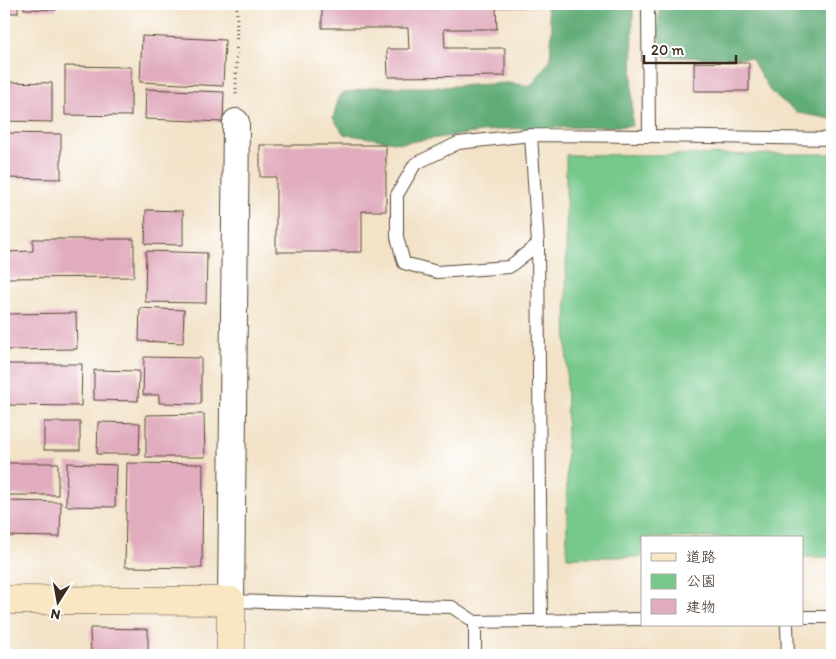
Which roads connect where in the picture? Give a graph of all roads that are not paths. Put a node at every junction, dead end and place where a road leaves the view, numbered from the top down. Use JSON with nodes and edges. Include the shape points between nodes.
{"nodes":[{"id":1,"x":648,"y":4,"type":"edge"},
{"id":2,"x":236,"y":122,"type":"road end"},
{"id":3,"x":531,"y":135,"type":"junction"},
{"id":4,"x":650,"y":136,"type":"junction"},
{"id":5,"x":832,"y":139,"type":"edge"},
{"id":6,"x":538,"y":244,"type":"junction"},
{"id":7,"x":4,"y":600,"type":"edge"},
{"id":8,"x":231,"y":601,"type":"junction"},
{"id":9,"x":804,"y":617,"type":"edge"},
{"id":10,"x":832,"y":617,"type":"edge"},
{"id":11,"x":641,"y":619,"type":"edge"},
{"id":12,"x":541,"y":621,"type":"junction"},
{"id":13,"x":475,"y":622,"type":"junction"},
{"id":14,"x":787,"y":626,"type":"edge"},
{"id":15,"x":231,"y":655,"type":"edge"},
{"id":16,"x":476,"y":655,"type":"edge"},
{"id":17,"x":788,"y":655,"type":"edge"}],
"edges":[{"from":1,"to":4,"type":"lane"},
{"from":2,"to":8,"type":"street"},
{"from":3,"to":4,"type":"lane"},
{"from":3,"to":6,"type":"lane"},
{"from":3,"to":6,"type":"lane","via":[[458,143],[415,164],[397,195],[396,238],[404,263],[437,272],[509,267]]},
{"from":4,"to":5,"type":"lane"},
{"from":6,"to":12,"type":"lane"},
{"from":7,"to":8,"type":"street"},
{"from":8,"to":13,"type":"lane","via":[[452,607]]},
{"from":8,"to":15,"type":"street"},
{"from":9,"to":10,"type":"lane"},
{"from":11,"to":12,"type":"lane"},
{"from":12,"to":13,"type":"lane"},
{"from":13,"to":16,"type":"lane"},
{"from":14,"to":17,"type":"lane"}]}
